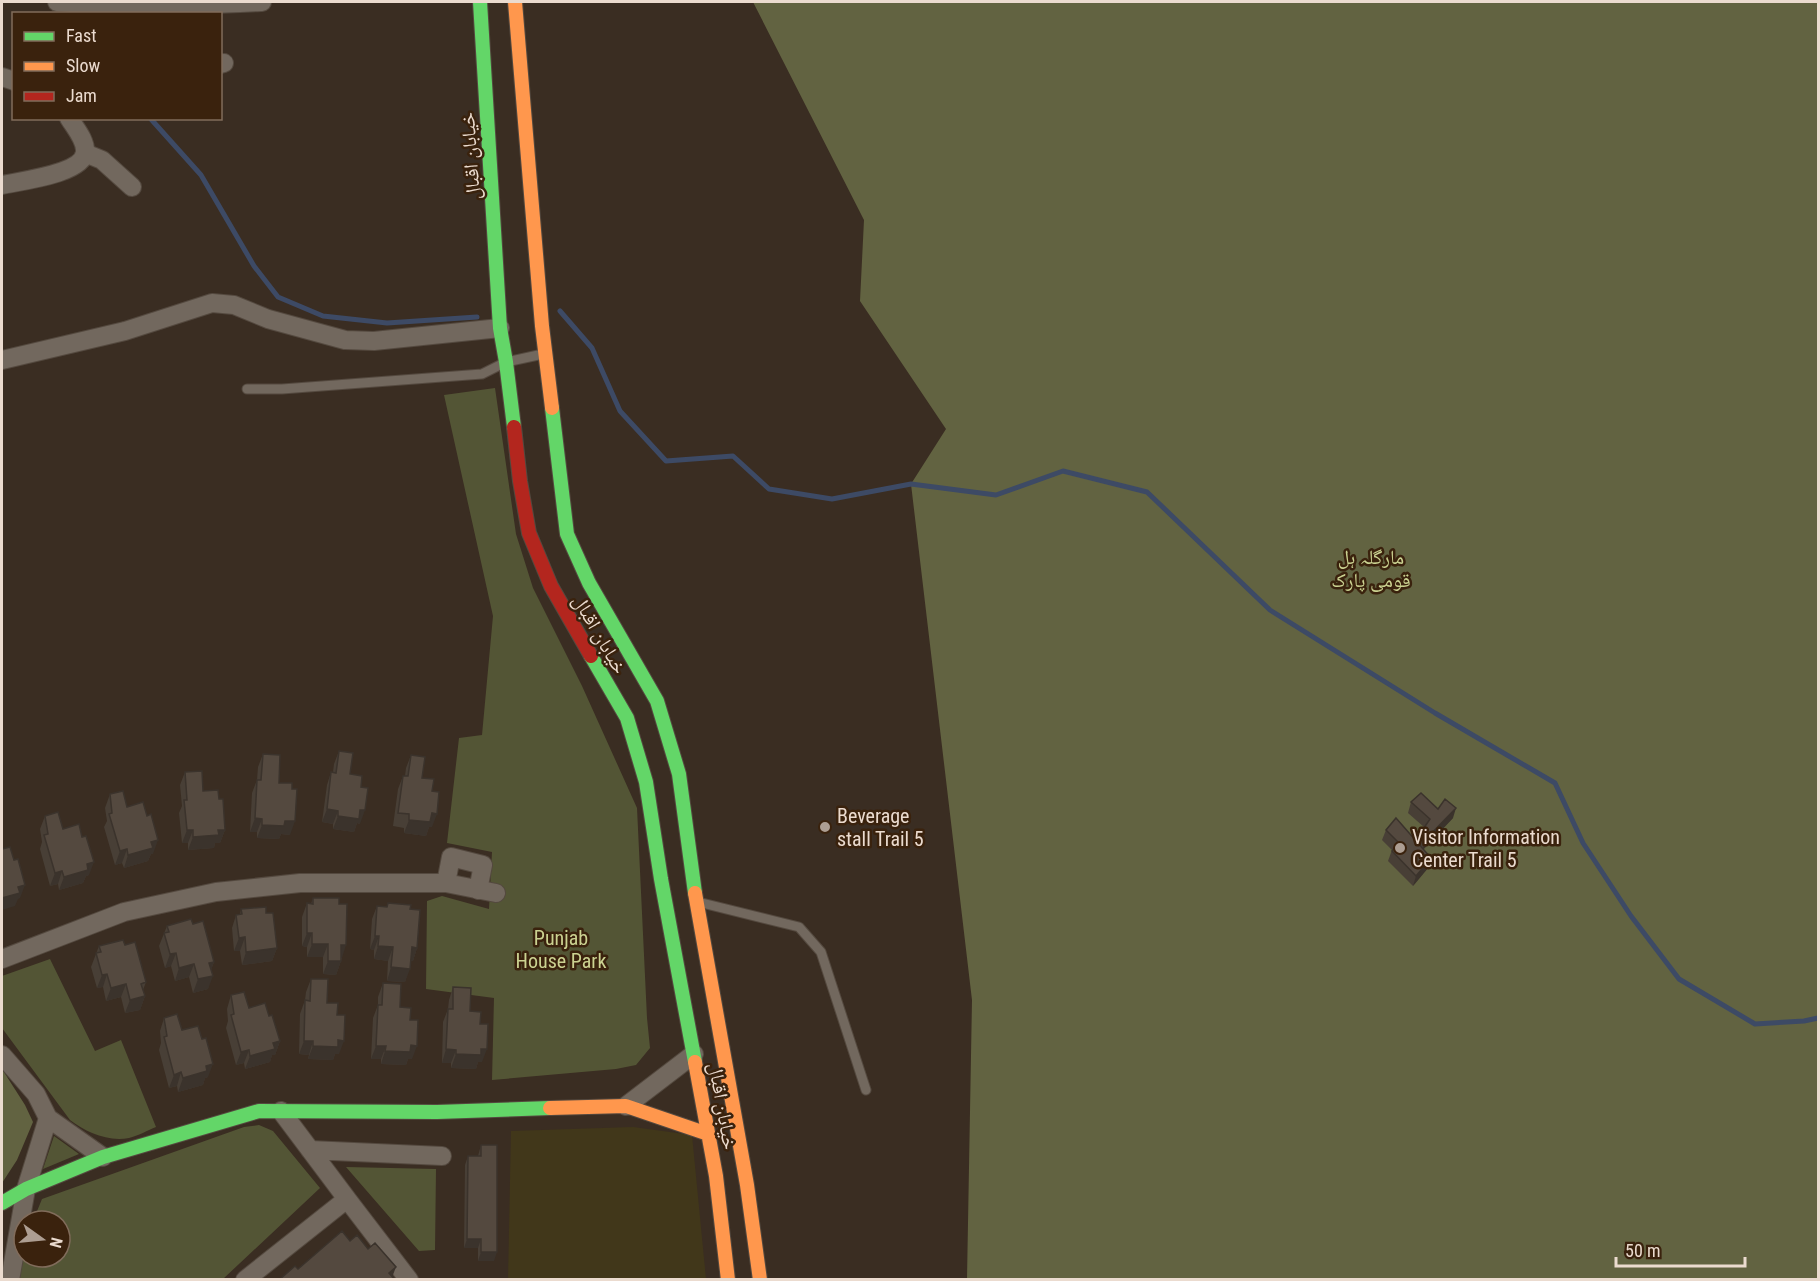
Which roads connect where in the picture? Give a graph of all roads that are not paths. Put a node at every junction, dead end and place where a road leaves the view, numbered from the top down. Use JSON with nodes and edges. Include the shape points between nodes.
{"nodes":[{"id":1,"x":57,"y":2,"type":"edge"},
{"id":2,"x":262,"y":2,"type":"edge"},
{"id":3,"x":480,"y":2,"type":"edge"},
{"id":4,"x":515,"y":2,"type":"edge"},
{"id":5,"x":70,"y":120,"type":"edge"},
{"id":6,"x":85,"y":153,"type":"junction"},
{"id":7,"x":2,"y":185,"type":"edge"},
{"id":8,"x":132,"y":187,"type":"dead end"},
{"id":9,"x":500,"y":328,"type":"junction"},
{"id":10,"x":545,"y":354,"type":"junction"},
{"id":11,"x":2,"y":360,"type":"edge"},
{"id":12,"x":506,"y":362,"type":"junction"},
{"id":13,"x":247,"y":389,"type":"dead end"},
{"id":14,"x":446,"y":883,"type":"junction"},
{"id":15,"x":696,"y":902,"type":"junction"},
{"id":16,"x":2,"y":959,"type":"edge"},
{"id":17,"x":708,"y":1051,"type":"junction"},
{"id":18,"x":2,"y":1055,"type":"edge"},
{"id":19,"x":866,"y":1090,"type":"dead end"},
{"id":20,"x":626,"y":1106,"type":"junction"},
{"id":21,"x":281,"y":1111,"type":"junction"},
{"id":22,"x":48,"y":1118,"type":"junction"},
{"id":23,"x":708,"y":1134,"type":"junction"},
{"id":24,"x":310,"y":1149,"type":"junction"},
{"id":25,"x":442,"y":1156,"type":"dead end"},
{"id":26,"x":103,"y":1157,"type":"junction"},
{"id":27,"x":26,"y":1189,"type":"junction"},
{"id":28,"x":347,"y":1199,"type":"junction"},
{"id":29,"x":2,"y":1203,"type":"edge"},
{"id":30,"x":10,"y":1280,"type":"edge"},
{"id":31,"x":245,"y":1280,"type":"edge"},
{"id":32,"x":409,"y":1280,"type":"edge"},
{"id":33,"x":728,"y":1280,"type":"edge"},
{"id":34,"x":760,"y":1280,"type":"edge"}],
"edges":[{"from":1,"to":2,"type":"street","via":[[152,6]]},
{"from":3,"to":9,"type":"main road","name":"خیابان اقبال"},
{"from":4,"to":10,"type":"main road","name":"خیابان اقبال"},
{"from":5,"to":6,"type":"street","via":[[83,141]]},
{"from":6,"to":7,"type":"street","via":[[80,163],[66,171]]},
{"from":6,"to":8,"type":"street","via":[[102,160]]},
{"from":9,"to":11,"type":"street","via":[[374,341],[345,340],[268,319],[234,305],[212,303],[125,331]]},
{"from":9,"to":12,"type":"main road","name":"خیابان اقبال"},
{"from":10,"to":12,"type":"lane"},
{"from":10,"to":15,"type":"main road","name":"خیابان اقبال","via":[[567,534],[589,583],[657,701],[679,774]]},
{"from":12,"to":13,"type":"lane","via":[[482,374]]},
{"from":12,"to":17,"type":"main road","name":"خیابان اقبال","via":[[529,533],[550,586],[627,718],[646,782],[661,879]]},
{"from":14,"to":14,"type":"street","via":[[487,891],[483,865],[451,857]]},
{"from":14,"to":16,"type":"street","via":[[300,883],[216,892],[124,912]]},
{"from":15,"to":17,"type":"main road","name":"خیابان اقبال"},
{"from":15,"to":19,"type":"lane","via":[[800,927],[820,952]]},
{"from":17,"to":20,"type":"street"},
{"from":17,"to":23,"type":"main road","name":"خیابان اقبال"},
{"from":17,"to":34,"type":"main road","name":"خیابان اقبال","via":[[747,1185]]},
{"from":18,"to":22,"type":"street","via":[[36,1094]]},
{"from":20,"to":21,"type":"main road","via":[[437,1112]]},
{"from":20,"to":23,"type":"main road"},
{"from":21,"to":24,"type":"street"},
{"from":21,"to":26,"type":"main road","via":[[259,1111]]},
{"from":22,"to":26,"type":"street"},
{"from":22,"to":27,"type":"street"},
{"from":23,"to":33,"type":"main road","name":"خیابان اقبال"},
{"from":24,"to":25,"type":"street"},
{"from":24,"to":28,"type":"street"},
{"from":26,"to":27,"type":"main road"},
{"from":27,"to":29,"type":"main road"},
{"from":27,"to":30,"type":"street"},
{"from":28,"to":31,"type":"street"},
{"from":28,"to":32,"type":"street"}]}
